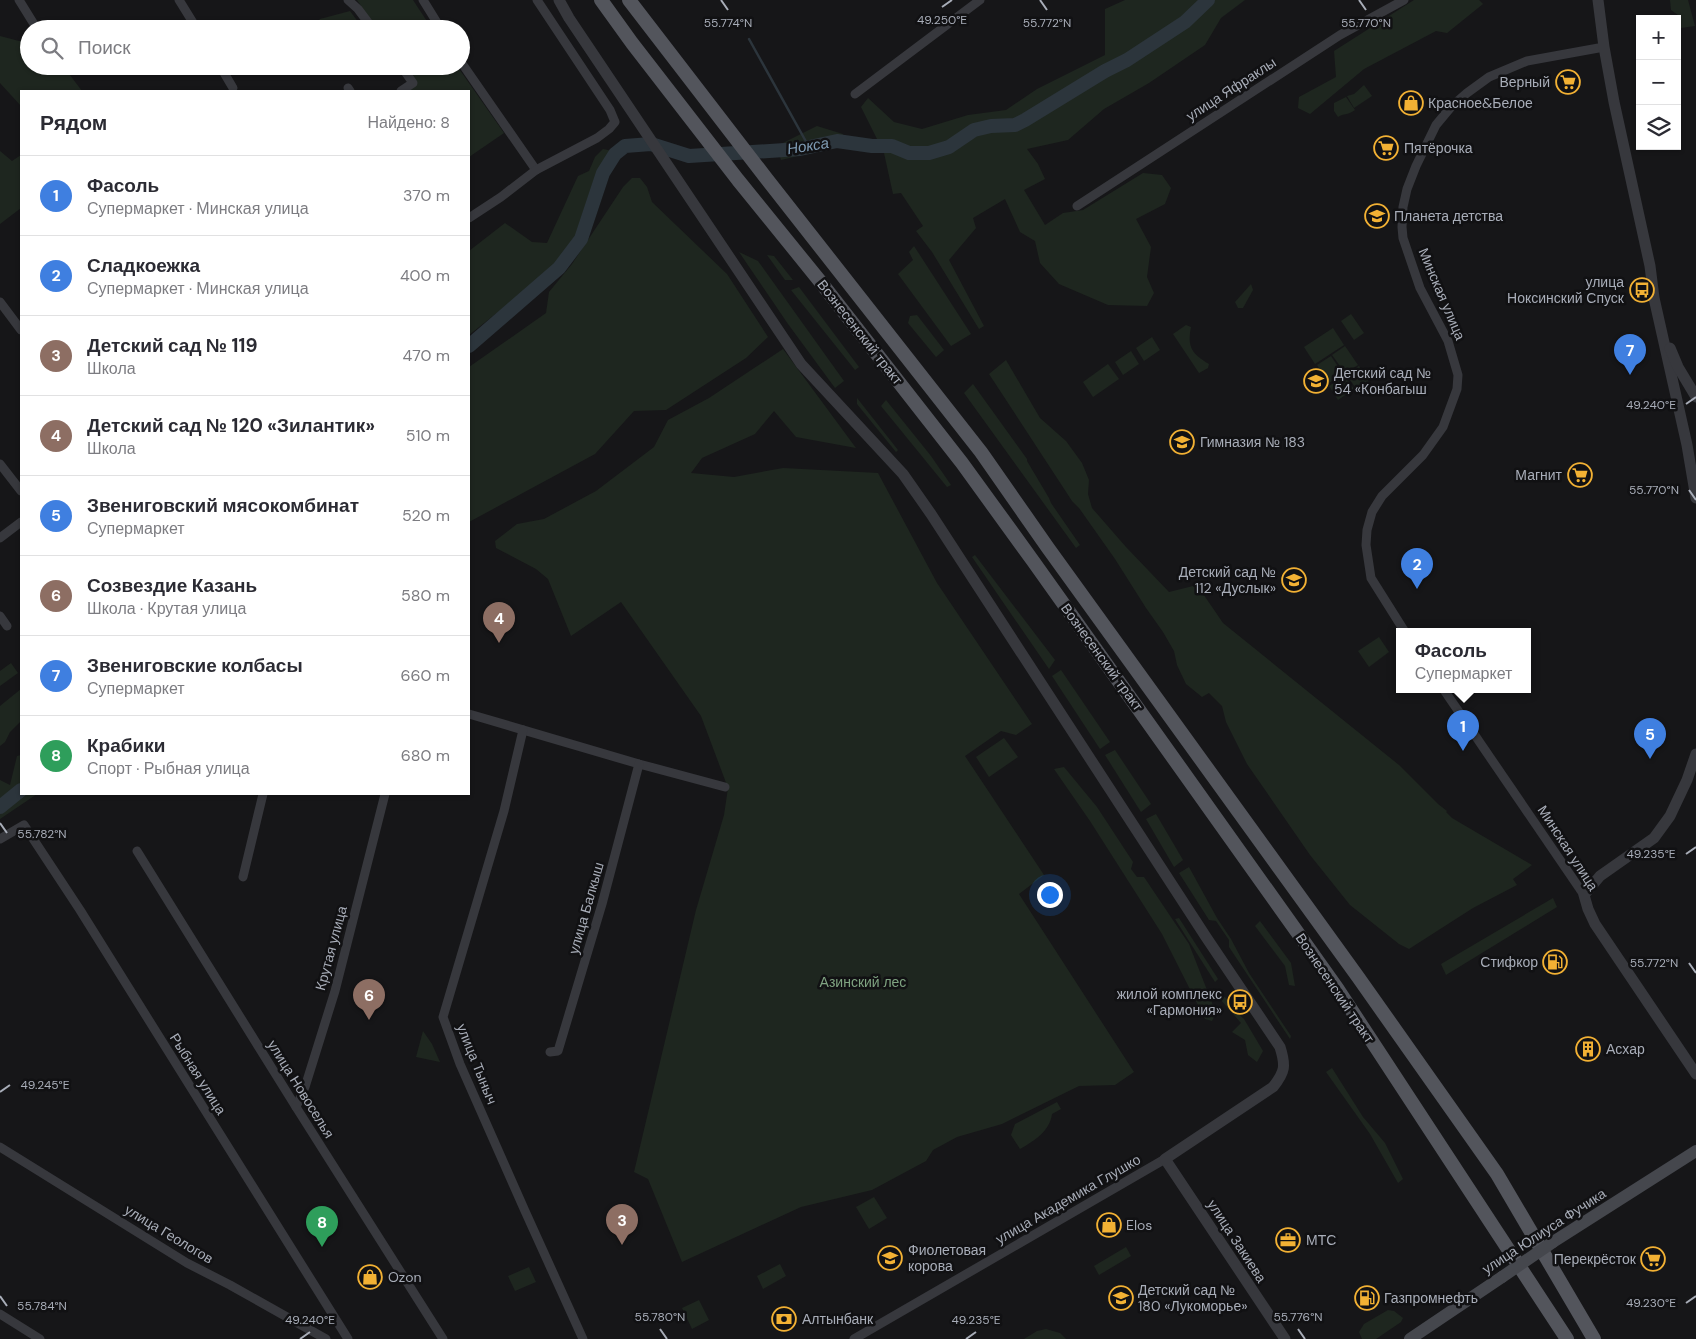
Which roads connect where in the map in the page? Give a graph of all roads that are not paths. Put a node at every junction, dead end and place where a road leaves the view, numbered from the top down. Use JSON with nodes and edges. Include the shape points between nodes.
{"nodes":[{"id":1,"x":19,"y":0,"type":"edge"},
{"id":2,"x":179,"y":0,"type":"edge"},
{"id":3,"x":348,"y":0,"type":"edge"},
{"id":4,"x":423,"y":0,"type":"edge"},
{"id":5,"x":537,"y":0,"type":"edge"},
{"id":6,"x":559,"y":0,"type":"edge"},
{"id":7,"x":601,"y":0,"type":"edge"},
{"id":8,"x":629,"y":0,"type":"edge"},
{"id":9,"x":980,"y":0,"type":"edge"},
{"id":10,"x":1404,"y":0,"type":"edge"},
{"id":11,"x":1598,"y":0,"type":"edge"},
{"id":12,"x":31,"y":20,"type":"edge"},
{"id":13,"x":191,"y":20,"type":"edge"},
{"id":14,"x":366,"y":20,"type":"edge"},
{"id":15,"x":435,"y":20,"type":"edge"},
{"id":16,"x":1604,"y":47,"type":"junction"},
{"id":17,"x":225,"y":75,"type":"edge"},
{"id":18,"x":407,"y":75,"type":"edge"},
{"id":19,"x":470,"y":75,"type":"edge"},
{"id":20,"x":233,"y":88,"type":"dead end"},
{"id":21,"x":402,"y":90,"type":"edge"},
{"id":22,"x":855,"y":94,"type":"dead end"},
{"id":23,"x":536,"y":170,"type":"junction"},
{"id":24,"x":1077,"y":206,"type":"dead end"},
{"id":25,"x":470,"y":217,"type":"edge"},
{"id":26,"x":0,"y":302,"type":"edge"},
{"id":27,"x":1660,"y":323,"type":"junction"},
{"id":28,"x":20,"y":329,"type":"edge"},
{"id":29,"x":1696,"y":397,"type":"edge"},
{"id":30,"x":0,"y":464,"type":"edge"},
{"id":31,"x":1695,"y":483,"type":"edge"},
{"id":32,"x":20,"y":490,"type":"edge"},
{"id":33,"x":1696,"y":498,"type":"edge"},
{"id":34,"x":20,"y":523,"type":"edge"},
{"id":35,"x":0,"y":538,"type":"edge"},
{"id":36,"x":0,"y":616,"type":"edge"},
{"id":37,"x":7,"y":626,"type":"dead end"},
{"id":38,"x":1402,"y":628,"type":"edge"},
{"id":39,"x":1446,"y":693,"type":"edge"},
{"id":40,"x":470,"y":714,"type":"edge"},
{"id":41,"x":523,"y":730,"type":"junction"},
{"id":42,"x":1696,"y":754,"type":"edge"},
{"id":43,"x":639,"y":764,"type":"junction"},
{"id":44,"x":725,"y":787,"type":"dead end"},
{"id":45,"x":263,"y":795,"type":"edge"},
{"id":46,"x":385,"y":795,"type":"edge"},
{"id":47,"x":0,"y":839,"type":"edge"},
{"id":48,"x":138,"y":851,"type":"dead end"},
{"id":49,"x":243,"y":876,"type":"dead end"},
{"id":50,"x":1584,"y":895,"type":"junction"},
{"id":51,"x":550,"y":1052,"type":"dead end"},
{"id":52,"x":1696,"y":1074,"type":"edge"},
{"id":53,"x":296,"y":1107,"type":"junction"},
{"id":54,"x":0,"y":1147,"type":"edge"},
{"id":55,"x":1696,"y":1150,"type":"edge"},
{"id":56,"x":1165,"y":1159,"type":"junction"},
{"id":57,"x":0,"y":1314,"type":"edge"},
{"id":58,"x":40,"y":1339,"type":"edge"},
{"id":59,"x":326,"y":1339,"type":"edge"},
{"id":60,"x":348,"y":1339,"type":"edge"},
{"id":61,"x":443,"y":1339,"type":"edge"},
{"id":62,"x":583,"y":1339,"type":"edge"},
{"id":63,"x":854,"y":1339,"type":"edge"},
{"id":64,"x":1285,"y":1339,"type":"edge"},
{"id":65,"x":1410,"y":1339,"type":"edge"},
{"id":66,"x":1567,"y":1339,"type":"edge"},
{"id":67,"x":1594,"y":1339,"type":"edge"}],
"edges":[{"from":1,"to":12,"type":"street"},
{"from":2,"to":13,"type":"street"},
{"from":3,"to":14,"type":"street"},
{"from":4,"to":15,"type":"street"},
{"from":5,"to":23,"type":"street","via":[[610,110],[614,122],[597,138]]},
{"from":6,"to":56,"type":"street","via":[[801,364],[903,474],[931,514],[1280,1047],[1285,1062],[1281,1077],[1272,1087]]},
{"from":7,"to":66,"type":"main road","name":"Вознесенский тракт","via":[[738,180],[962,463],[1337,988]]},
{"from":8,"to":67,"type":"main road","name":"Вознесенский тракт","via":[[981,452],[1497,1174]]},
{"from":9,"to":22,"type":"street"},
{"from":10,"to":24,"type":"street","name":"улица Яфраклы","via":[[1340,35]]},
{"from":11,"to":16,"type":"street"},
{"from":16,"to":27,"type":"street"},
{"from":16,"to":38,"type":"street","name":"Минская улица","via":[[1527,61],[1489,77],[1451,107],[1436,125],[1407,189],[1403,207],[1403,238],[1420,288],[1448,341],[1458,375],[1457,389],[1443,427],[1423,456],[1382,496],[1372,512],[1367,530],[1371,578]]},
{"from":17,"to":20,"type":"street"},
{"from":18,"to":21,"type":"street","via":[[413,83]]},
{"from":19,"to":23,"type":"street"},
{"from":23,"to":25,"type":"street"},
{"from":26,"to":28,"type":"street"},
{"from":27,"to":29,"type":"street","via":[[1678,367]]},
{"from":27,"to":31,"type":"street"},
{"from":30,"to":32,"type":"street"},
{"from":31,"to":33,"type":"street"},
{"from":34,"to":35,"type":"street"},
{"from":36,"to":37,"type":"street"},
{"from":39,"to":50,"type":"street","name":"Минская улица"},
{"from":40,"to":41,"type":"street"},
{"from":41,"to":43,"type":"street"},
{"from":41,"to":62,"type":"street","name":"улица Тыныч","via":[[504,812],[443,1017],[460,1064]]},
{"from":42,"to":50,"type":"street","via":[[1670,816],[1654,838],[1600,876]]},
{"from":43,"to":44,"type":"street"},
{"from":43,"to":51,"type":"street","name":"улица Балкыш","via":[[558,1051]]},
{"from":45,"to":49,"type":"street"},
{"from":46,"to":53,"type":"street","name":"Крутая улица","via":[[335,991]]},
{"from":47,"to":60,"type":"street","name":"Рыбная улица","via":[[24,825]]},
{"from":48,"to":53,"type":"street","name":"улица Новоселья"},
{"from":50,"to":52,"type":"street","name":"Минская улица","via":[[1595,924]]},
{"from":53,"to":61,"type":"street","name":"улица Новоселья"},
{"from":54,"to":59,"type":"street","name":"улица Геологов","via":[[187,1263]]},
{"from":55,"to":65,"type":"main road","name":"улица Юлиуса Фучика","bridge":true},
{"from":56,"to":63,"type":"street","name":"улица Академика Глушко"},
{"from":56,"to":64,"type":"street","name":"улица Закиева"},
{"from":57,"to":58,"type":"street"}]}
